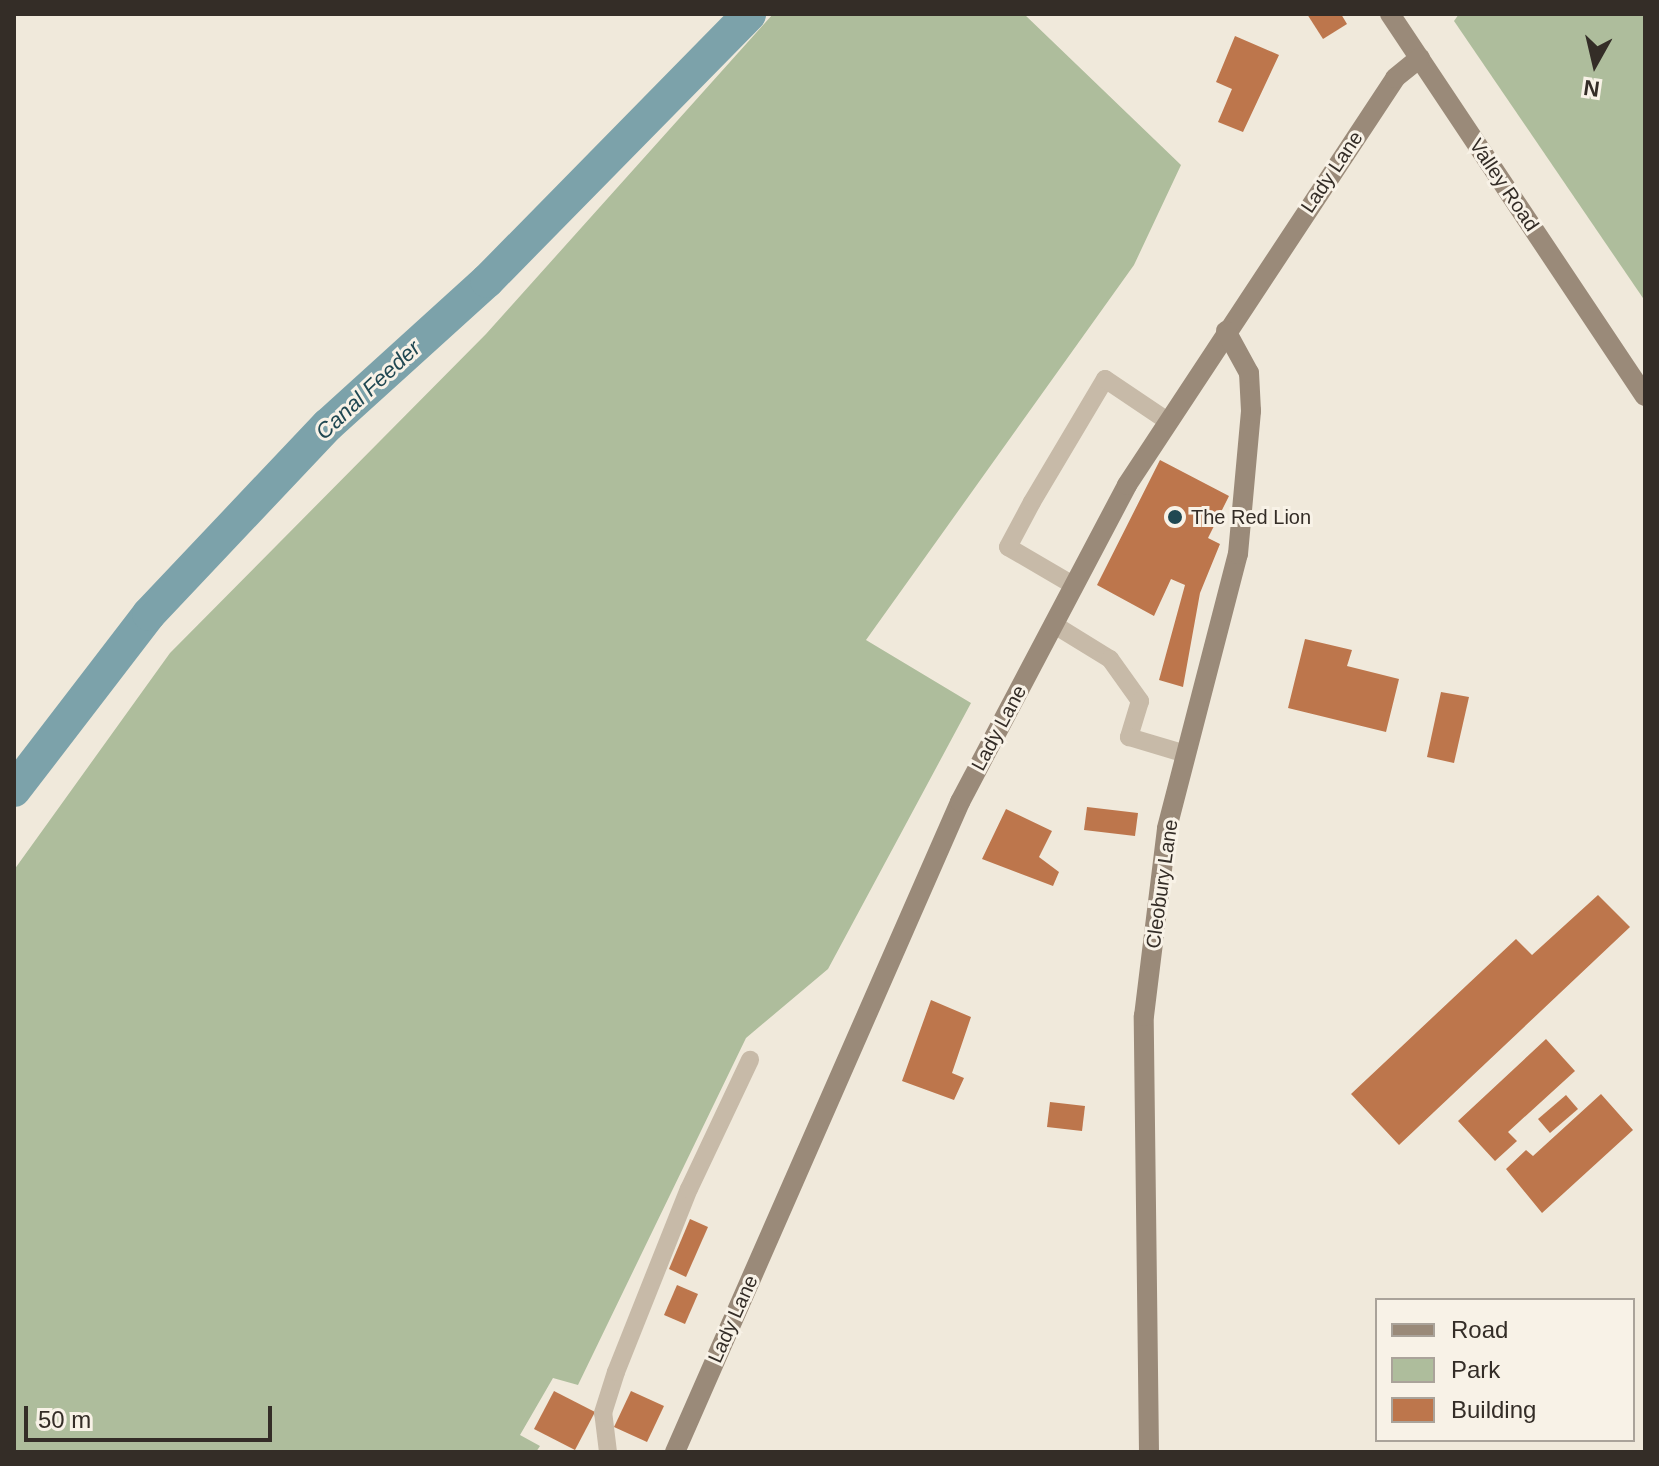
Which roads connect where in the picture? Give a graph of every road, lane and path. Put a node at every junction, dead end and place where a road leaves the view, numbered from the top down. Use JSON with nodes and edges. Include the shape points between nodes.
{"nodes":[{"id":1,"x":1390,"y":14,"type":"edge"},
{"id":2,"x":1420,"y":58,"type":"junction"},
{"id":3,"x":1226,"y":331,"type":"junction"},
{"id":4,"x":1645,"y":396,"type":"edge"},
{"id":5,"x":1169,"y":422,"type":"junction"},
{"id":6,"x":1073,"y":585,"type":"junction"},
{"id":7,"x":1053,"y":624,"type":"junction"},
{"id":8,"x":1186,"y":754,"type":"junction"},
{"id":9,"x":750,"y":1060,"type":"dead end"},
{"id":10,"x":608,"y":1452,"type":"edge"},
{"id":11,"x":675,"y":1452,"type":"edge"},
{"id":12,"x":1149,"y":1452,"type":"edge"}],
"edges":[{"from":1,"to":2,"type":"street","name":"Valley Road"},
{"from":2,"to":3,"type":"street","name":"Lady Lane","via":[[1395,78]]},
{"from":2,"to":4,"type":"street","name":"Valley Road"},
{"from":3,"to":5,"type":"street","name":"Lady Lane"},
{"from":3,"to":8,"type":"street","name":"Cleobury Lane","via":[[1249,373],[1251,411],[1238,554]]},
{"from":5,"to":6,"type":"street","name":"Lady Lane"},
{"from":5,"to":6,"type":"lane","via":[[1105,379],[1032,502],[1008,547]]},
{"from":6,"to":7,"type":"street","name":"Lady Lane"},
{"from":7,"to":8,"type":"lane","via":[[1110,659],[1140,701],[1129,737]]},
{"from":7,"to":11,"type":"street","name":"Lady Lane","via":[[960,802]]},
{"from":8,"to":12,"type":"street","name":"Cleobury Lane","via":[[1167,828],[1144,1016]]},
{"from":9,"to":10,"type":"lane","via":[[616,1372],[603,1413]]}]}
